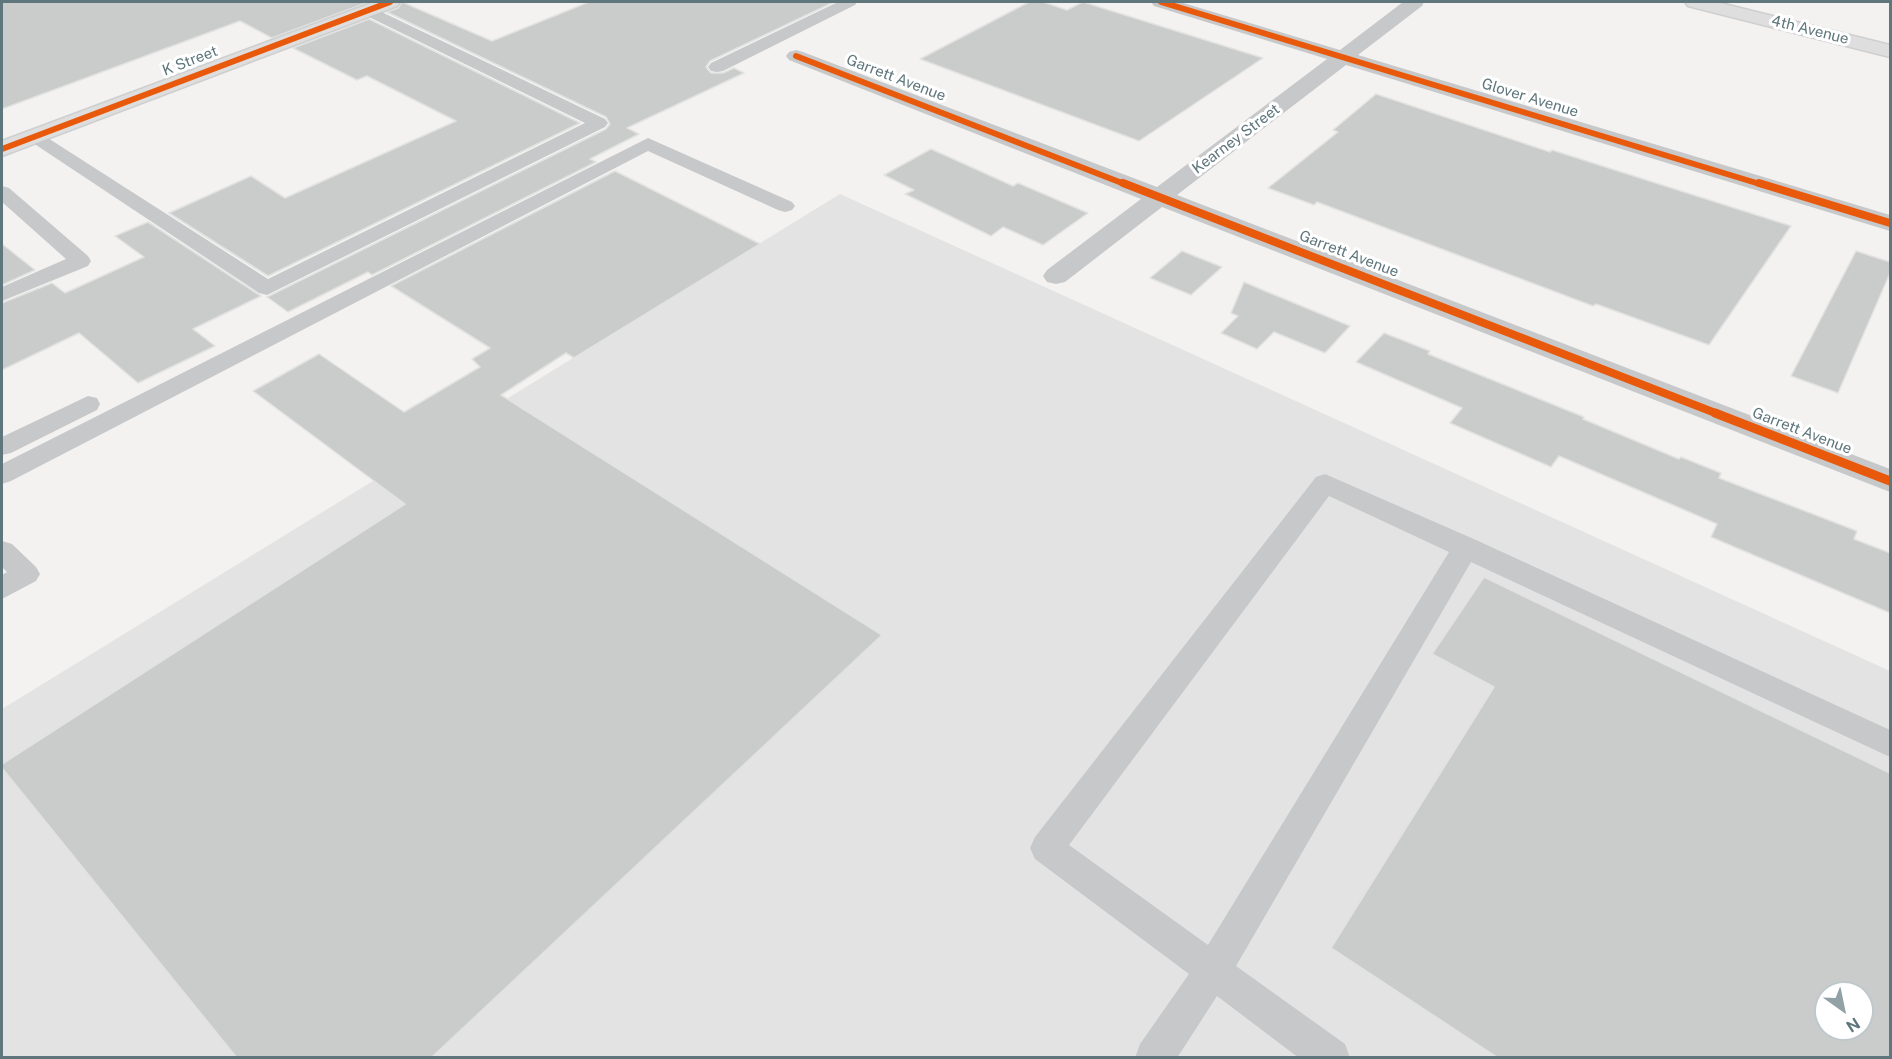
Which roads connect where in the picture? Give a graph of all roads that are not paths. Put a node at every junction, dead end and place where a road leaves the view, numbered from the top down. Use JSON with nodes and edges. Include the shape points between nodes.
{"nodes":[{"id":1,"x":390,"y":2,"type":"edge"},
{"id":2,"x":849,"y":2,"type":"edge"},
{"id":3,"x":1161,"y":2,"type":"edge"},
{"id":4,"x":1415,"y":2,"type":"edge"},
{"id":5,"x":1695,"y":2,"type":"edge"},
{"id":6,"x":367,"y":10,"type":"junction"},
{"id":7,"x":1890,"y":51,"type":"edge"},
{"id":8,"x":796,"y":56,"type":"dead end"},
{"id":9,"x":1344,"y":57,"type":"junction"},
{"id":10,"x":717,"y":67,"type":"dead end"},
{"id":11,"x":33,"y":136,"type":"junction"},
{"id":12,"x":2,"y":148,"type":"edge"},
{"id":13,"x":2,"y":192,"type":"edge"},
{"id":14,"x":1161,"y":197,"type":"junction"},
{"id":15,"x":785,"y":206,"type":"dead end"},
{"id":16,"x":1890,"y":223,"type":"edge"},
{"id":17,"x":1056,"y":276,"type":"dead end"},
{"id":18,"x":2,"y":295,"type":"edge"},
{"id":19,"x":88,"y":404,"type":"dead end"},
{"id":20,"x":2,"y":447,"type":"edge"},
{"id":21,"x":2,"y":475,"type":"edge"},
{"id":22,"x":1890,"y":481,"type":"edge"},
{"id":23,"x":1466,"y":548,"type":"junction"},
{"id":24,"x":2,"y":551,"type":"edge"},
{"id":25,"x":2,"y":588,"type":"edge"},
{"id":26,"x":1890,"y":744,"type":"edge"},
{"id":27,"x":1212,"y":970,"type":"junction"},
{"id":28,"x":1154,"y":1058,"type":"edge"},
{"id":29,"x":1331,"y":1058,"type":"edge"}],
"edges":[{"from":1,"to":6,"type":"street","name":"K Street"},
{"from":2,"to":10,"type":"lane"},
{"from":3,"to":9,"type":"street","name":"Glover Avenue"},
{"from":4,"to":9,"type":"street","name":"Kearney Street"},
{"from":5,"to":7,"type":"street","name":"4th Avenue"},
{"from":6,"to":11,"type":"street","name":"K Street"},
{"from":6,"to":11,"type":"lane","via":[[599,123],[267,288]]},
{"from":8,"to":14,"type":"street","name":"Garrett Avenue"},
{"from":9,"to":14,"type":"street","name":"Kearney Street"},
{"from":9,"to":16,"type":"street","name":"Glover Avenue"},
{"from":11,"to":12,"type":"street","name":"K Street"},
{"from":13,"to":18,"type":"lane","via":[[80,261]]},
{"from":14,"to":17,"type":"street","name":"Kearney Street"},
{"from":14,"to":22,"type":"street","name":"Garrett Avenue"},
{"from":15,"to":21,"type":"lane","via":[[648,144]]},
{"from":19,"to":20,"type":"lane"},
{"from":23,"to":26,"type":"lane"},
{"from":23,"to":27,"type":"lane"},
{"from":23,"to":27,"type":"lane","via":[[1325,483],[1047,848]]},
{"from":24,"to":25,"type":"lane","via":[[26,574]]},
{"from":27,"to":28,"type":"lane"},
{"from":27,"to":29,"type":"lane"}]}
